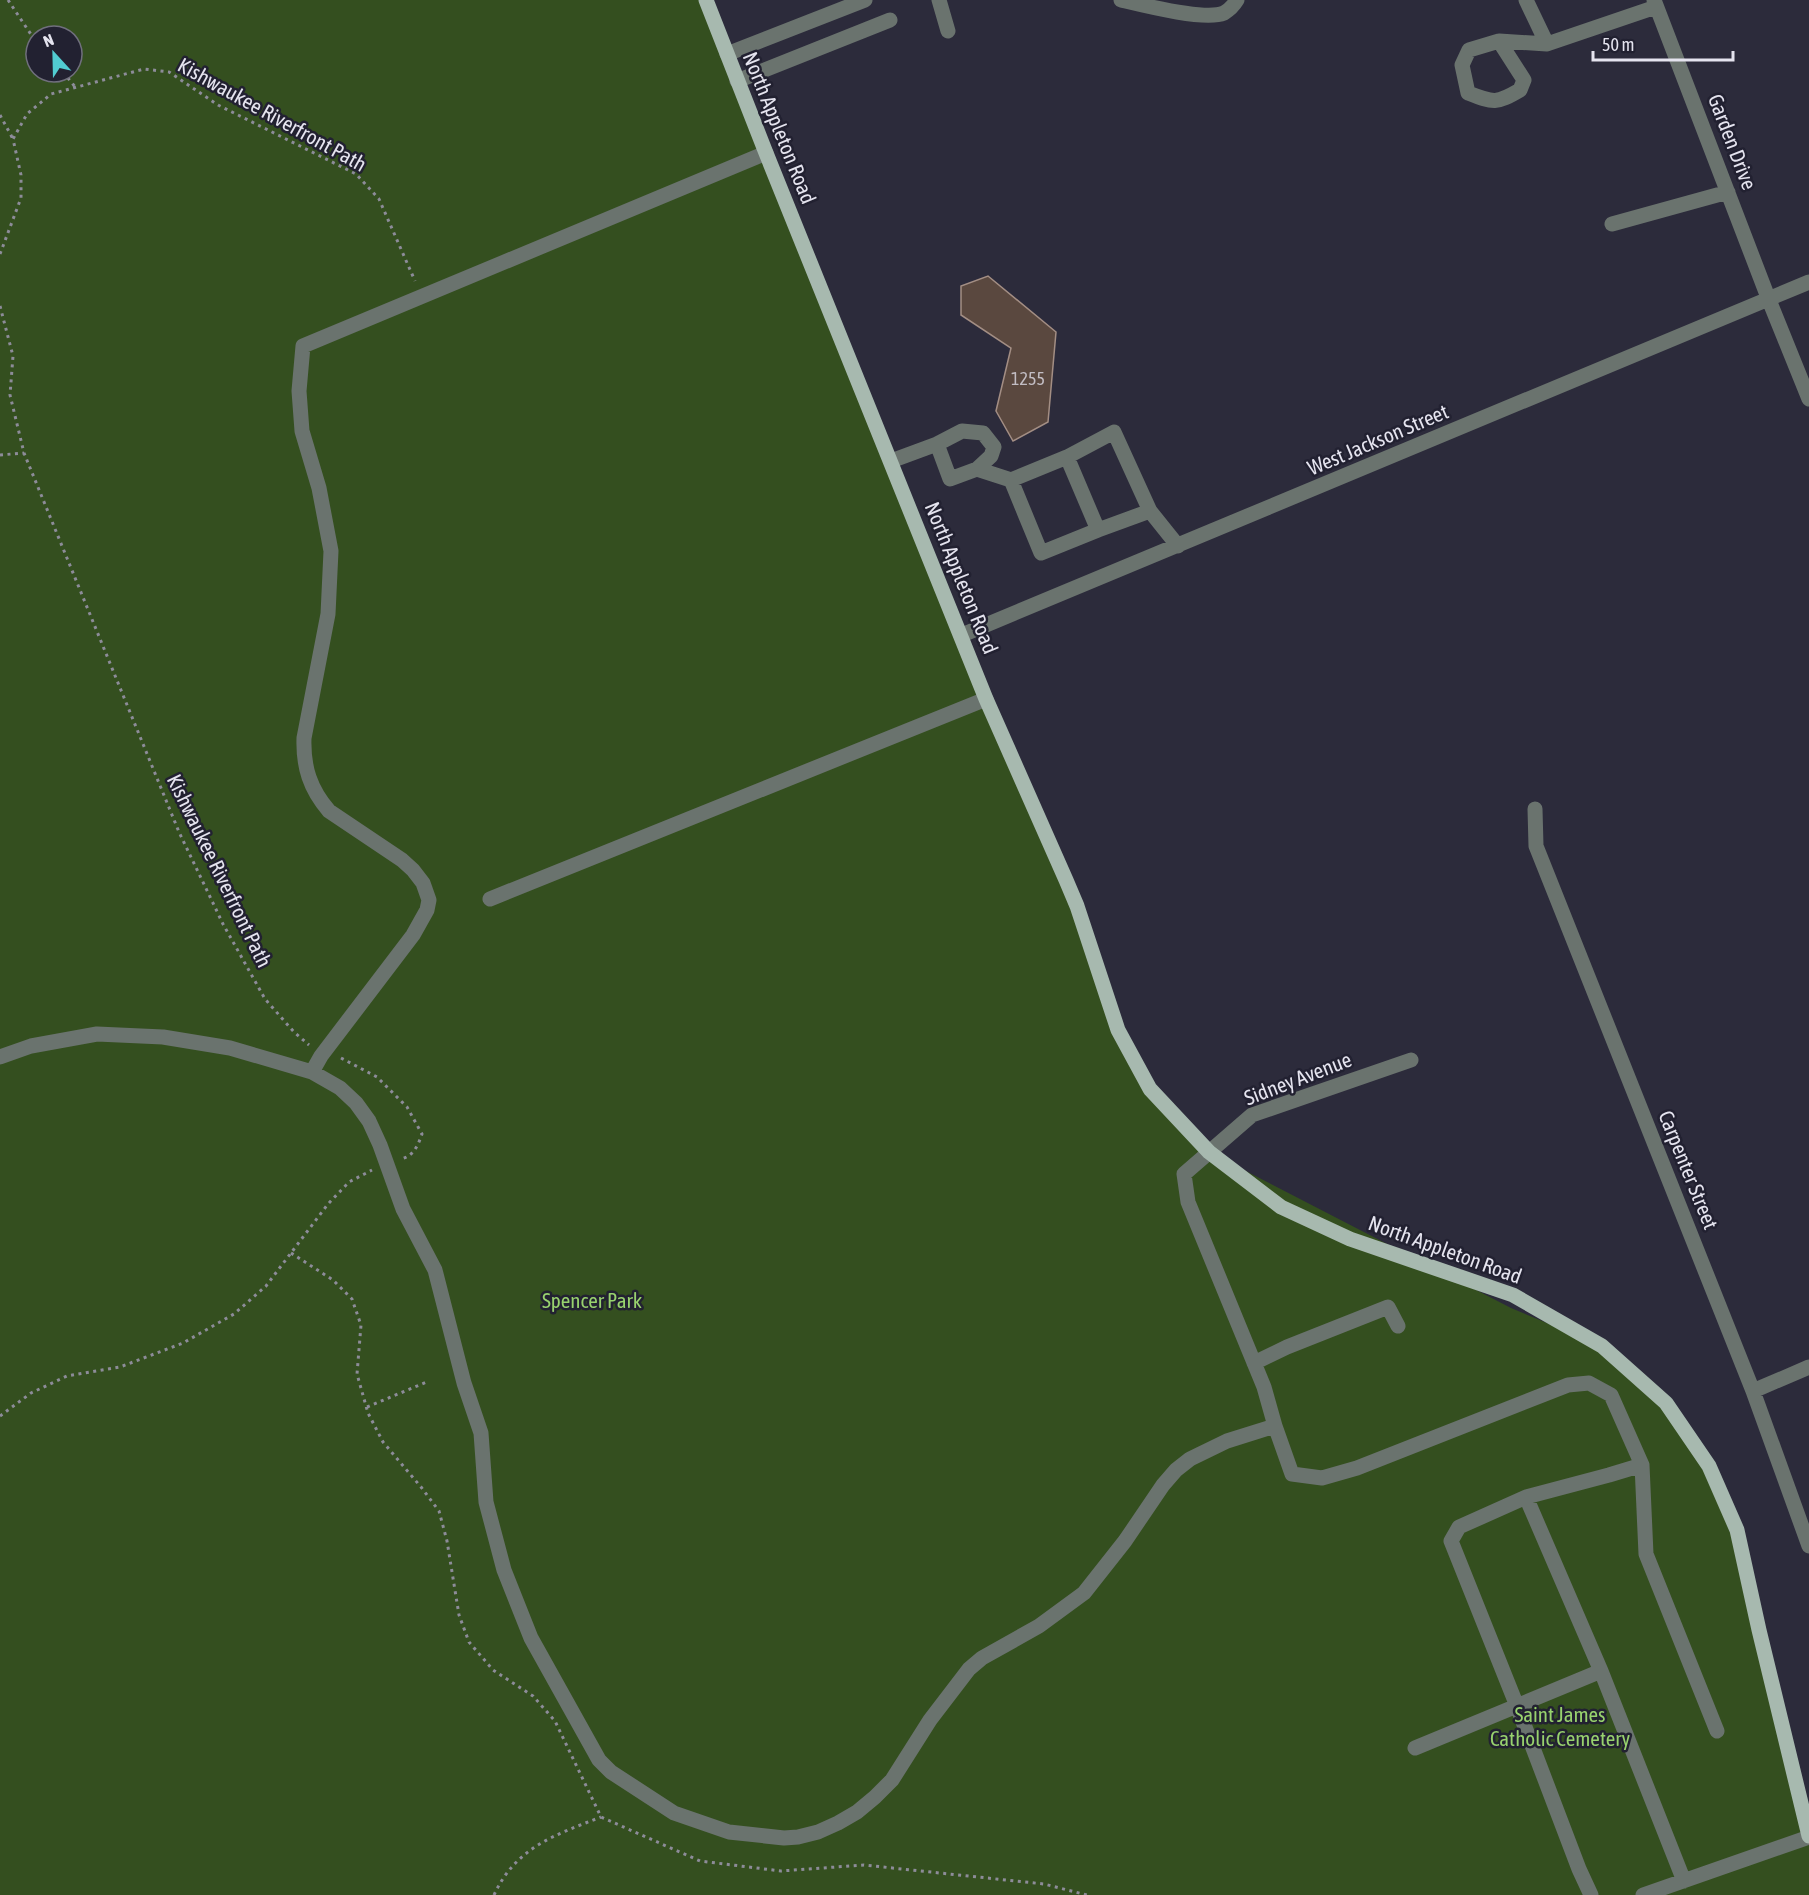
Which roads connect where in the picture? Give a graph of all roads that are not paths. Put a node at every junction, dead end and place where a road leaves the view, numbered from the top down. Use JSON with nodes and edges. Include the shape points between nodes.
{"nodes":[{"id":1,"x":706,"y":0,"type":"edge"},
{"id":2,"x":865,"y":0,"type":"edge"},
{"id":3,"x":939,"y":0,"type":"edge"},
{"id":4,"x":1121,"y":0,"type":"edge"},
{"id":5,"x":1237,"y":0,"type":"edge"},
{"id":6,"x":1526,"y":0,"type":"edge"},
{"id":7,"x":1655,"y":3,"type":"edge"},
{"id":8,"x":890,"y":20,"type":"dead end"},
{"id":9,"x":948,"y":31,"type":"dead end"},
{"id":10,"x":1499,"y":41,"type":"junction"},
{"id":11,"x":1547,"y":44,"type":"junction"},
{"id":12,"x":727,"y":54,"type":"junction"},
{"id":13,"x":737,"y":81,"type":"junction"},
{"id":14,"x":766,"y":153,"type":"junction"},
{"id":15,"x":1728,"y":192,"type":"junction"},
{"id":16,"x":1612,"y":224,"type":"dead end"},
{"id":17,"x":1809,"y":282,"type":"edge"},
{"id":18,"x":1769,"y":300,"type":"junction"},
{"id":19,"x":1809,"y":399,"type":"edge"},
{"id":20,"x":937,"y":444,"type":"junction"},
{"id":21,"x":1067,"y":457,"type":"junction"},
{"id":22,"x":891,"y":461,"type":"junction"},
{"id":23,"x":977,"y":469,"type":"junction"},
{"id":24,"x":1011,"y":480,"type":"junction"},
{"id":25,"x":1150,"y":511,"type":"junction"},
{"id":26,"x":1098,"y":530,"type":"junction"},
{"id":27,"x":1178,"y":546,"type":"junction"},
{"id":28,"x":962,"y":635,"type":"junction"},
{"id":29,"x":986,"y":699,"type":"junction"},
{"id":30,"x":1535,"y":809,"type":"dead end"},
{"id":31,"x":490,"y":899,"type":"dead end"},
{"id":32,"x":0,"y":1057,"type":"edge"},
{"id":33,"x":1411,"y":1060,"type":"dead end"},
{"id":34,"x":312,"y":1072,"type":"junction"},
{"id":35,"x":1209,"y":1152,"type":"junction"},
{"id":36,"x":1398,"y":1326,"type":"dead end"},
{"id":37,"x":1254,"y":1363,"type":"junction"},
{"id":38,"x":1809,"y":1367,"type":"edge"},
{"id":39,"x":1753,"y":1391,"type":"junction"},
{"id":40,"x":1275,"y":1426,"type":"junction"},
{"id":41,"x":1642,"y":1464,"type":"junction"},
{"id":42,"x":1526,"y":1497,"type":"junction"},
{"id":43,"x":1809,"y":1546,"type":"edge"},
{"id":44,"x":1601,"y":1671,"type":"junction"},
{"id":45,"x":1517,"y":1706,"type":"junction"},
{"id":46,"x":1718,"y":1731,"type":"dead end"},
{"id":47,"x":1415,"y":1748,"type":"dead end"},
{"id":48,"x":1809,"y":1836,"type":"edge"},
{"id":49,"x":1684,"y":1881,"type":"junction"},
{"id":50,"x":1647,"y":1894,"type":"edge"},
{"id":51,"x":1592,"y":1895,"type":"edge"}],
"edges":[{"from":1,"to":12,"type":"main road","name":"North Appleton Road"},
{"from":2,"to":12,"type":"street"},
{"from":3,"to":9,"type":"street"},
{"from":4,"to":5,"type":"street","via":[[1211,15],[1223,13]]},
{"from":6,"to":11,"type":"street"},
{"from":7,"to":11,"type":"street"},
{"from":7,"to":15,"type":"street","name":"Garden Drive"},
{"from":8,"to":13,"type":"street"},
{"from":10,"to":10,"type":"street","via":[[1469,50],[1462,65],[1468,93],[1500,101],[1520,90],[1524,80]]},
{"from":10,"to":11,"type":"street"},
{"from":12,"to":13,"type":"main road","name":"North Appleton Road"},
{"from":13,"to":14,"type":"main road","name":"North Appleton Road"},
{"from":14,"to":22,"type":"main road","name":"North Appleton Road"},
{"from":14,"to":34,"type":"street","via":[[303,346],[299,392],[302,431],[331,551],[328,614],[304,738],[306,772],[329,811],[407,865],[423,884],[429,900],[428,910],[413,935]]},
{"from":15,"to":16,"type":"street"},
{"from":15,"to":18,"type":"street","name":"Garden Drive"},
{"from":17,"to":18,"type":"street","name":"West Jackson Street"},
{"from":18,"to":19,"type":"street","name":"Garden Drive"},
{"from":18,"to":27,"type":"street","name":"West Jackson Street"},
{"from":20,"to":22,"type":"street"},
{"from":20,"to":23,"type":"street","via":[[950,479]]},
{"from":20,"to":23,"type":"street","via":[[962,431],[983,433],[994,447],[991,456]]},
{"from":21,"to":24,"type":"street"},
{"from":21,"to":25,"type":"street","via":[[1114,432]]},
{"from":21,"to":26,"type":"street"},
{"from":22,"to":28,"type":"main road","name":"North Appleton Road"},
{"from":23,"to":24,"type":"street"},
{"from":24,"to":26,"type":"street","via":[[1041,553]]},
{"from":25,"to":26,"type":"street"},
{"from":25,"to":27,"type":"street"},
{"from":27,"to":28,"type":"street","name":"West Jackson Street"},
{"from":28,"to":29,"type":"main road","name":"North Appleton Road"},
{"from":29,"to":31,"type":"street"},
{"from":29,"to":35,"type":"main road","name":"North Appleton Road","via":[[1070,888],[1118,1030],[1150,1089]]},
{"from":30,"to":39,"type":"street","name":"Carpenter Street","via":[[1536,846]]},
{"from":32,"to":34,"type":"street","via":[[31,1046],[97,1034],[163,1037],[230,1047]]},
{"from":33,"to":35,"type":"street","name":"Sidney Avenue","via":[[1252,1115]]},
{"from":34,"to":40,"type":"street","via":[[340,1088],[369,1121],[404,1209],[435,1270],[480,1433],[486,1502],[504,1570],[531,1638],[599,1760],[610,1772],[674,1814],[729,1832],[784,1838],[818,1832],[857,1812],[892,1780],[969,1669],[1084,1593],[1176,1470],[1227,1441]]},
{"from":35,"to":37,"type":"street","via":[[1184,1174],[1188,1202]]},
{"from":35,"to":48,"type":"main road","name":"North Appleton Road","via":[[1281,1207],[1350,1239],[1514,1294],[1602,1347],[1666,1403],[1709,1466],[1737,1530]]},
{"from":36,"to":37,"type":"street","via":[[1388,1307]]},
{"from":37,"to":40,"type":"street"},
{"from":38,"to":39,"type":"street"},
{"from":39,"to":43,"type":"street","name":"Carpenter Street"},
{"from":40,"to":41,"type":"street","via":[[1292,1474],[1322,1478],[1357,1468],[1568,1385],[1589,1383],[1611,1395]]},
{"from":41,"to":42,"type":"street"},
{"from":41,"to":46,"type":"street","via":[[1646,1554]]},
{"from":42,"to":44,"type":"street"},
{"from":42,"to":45,"type":"street","via":[[1459,1527],[1451,1541]]},
{"from":44,"to":45,"type":"street"},
{"from":44,"to":49,"type":"street"},
{"from":45,"to":47,"type":"street"},
{"from":45,"to":51,"type":"street"},
{"from":48,"to":49,"type":"street"},
{"from":49,"to":50,"type":"street"}]}
